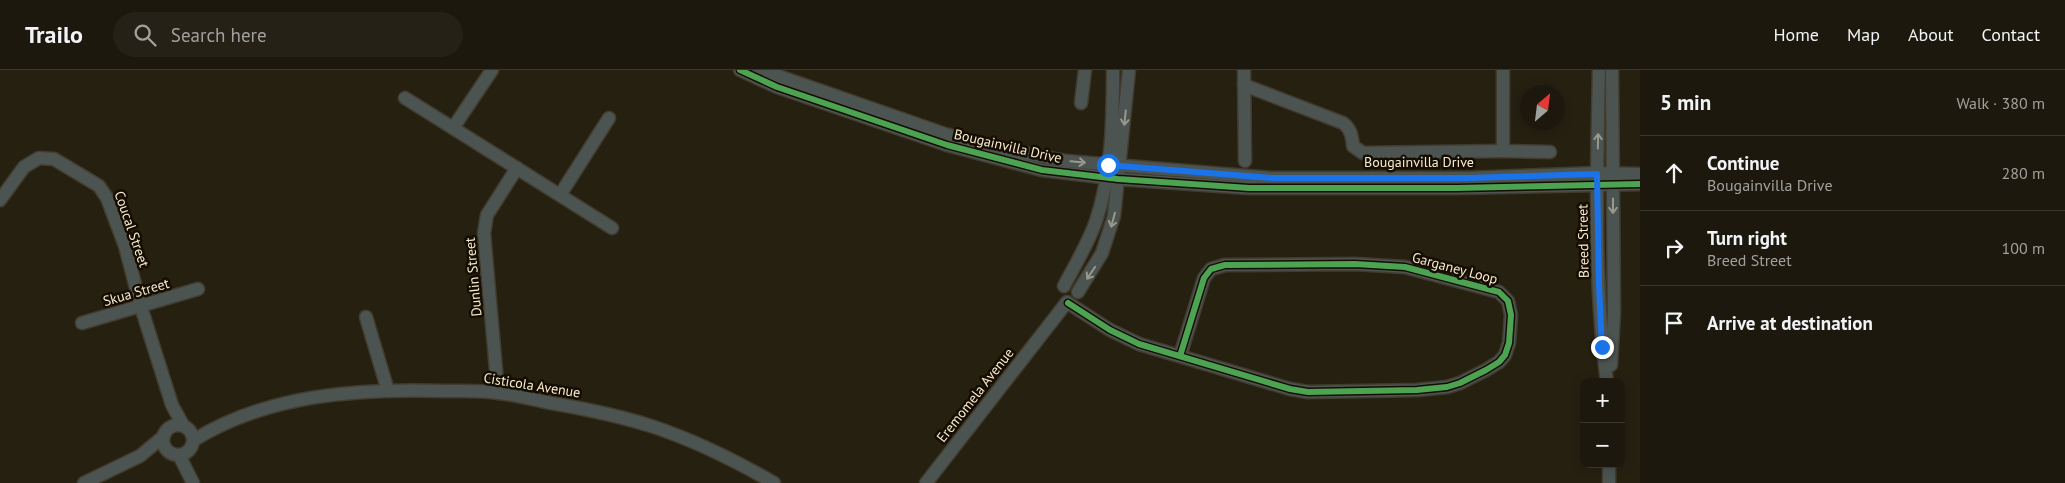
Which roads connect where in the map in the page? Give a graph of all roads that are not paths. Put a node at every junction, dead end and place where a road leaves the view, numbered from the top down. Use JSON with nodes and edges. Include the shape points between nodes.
{"nodes":[{"id":1,"x":492,"y":70,"type":"edge"},
{"id":2,"x":740,"y":70,"type":"edge"},
{"id":3,"x":761,"y":70,"type":"edge"},
{"id":4,"x":1085,"y":70,"type":"edge"},
{"id":5,"x":1113,"y":70,"type":"edge"},
{"id":6,"x":1130,"y":70,"type":"edge"},
{"id":7,"x":1244,"y":70,"type":"edge"},
{"id":8,"x":1503,"y":70,"type":"edge"},
{"id":9,"x":1599,"y":70,"type":"edge"},
{"id":10,"x":1612,"y":70,"type":"edge"},
{"id":11,"x":1244,"y":85,"type":"junction"},
{"id":12,"x":799,"y":90,"type":"junction"},
{"id":13,"x":405,"y":98,"type":"dead end"},
{"id":14,"x":1081,"y":104,"type":"dead end"},
{"id":15,"x":609,"y":118,"type":"dead end"},
{"id":16,"x":453,"y":128,"type":"junction"},
{"id":17,"x":1502,"y":151,"type":"junction"},
{"id":18,"x":1550,"y":152,"type":"dead end"},
{"id":19,"x":1245,"y":161,"type":"dead end"},
{"id":20,"x":517,"y":168,"type":"junction"},
{"id":21,"x":1113,"y":172,"type":"junction"},
{"id":22,"x":1640,"y":174,"type":"edge"},
{"id":23,"x":1597,"y":179,"type":"junction"},
{"id":24,"x":1612,"y":179,"type":"junction"},
{"id":25,"x":1640,"y":184,"type":"edge"},
{"id":26,"x":560,"y":195,"type":"junction"},
{"id":27,"x":0,"y":200,"type":"edge"},
{"id":28,"x":612,"y":228,"type":"dead end"},
{"id":29,"x":1091,"y":231,"type":"junction"},
{"id":30,"x":1107,"y":238,"type":"junction"},
{"id":31,"x":198,"y":288,"type":"dead end"},
{"id":32,"x":1069,"y":295,"type":"junction"},
{"id":33,"x":141,"y":306,"type":"junction"},
{"id":34,"x":366,"y":317,"type":"dead end"},
{"id":35,"x":82,"y":323,"type":"dead end"},
{"id":36,"x":1180,"y":356,"type":"junction"},
{"id":37,"x":1608,"y":378,"type":"edge"},
{"id":38,"x":1609,"y":378,"type":"edge"},
{"id":39,"x":388,"y":391,"type":"junction"},
{"id":40,"x":498,"y":393,"type":"junction"},
{"id":41,"x":172,"y":405,"type":"junction"},
{"id":42,"x":216,"y":426,"type":"junction"},
{"id":43,"x":185,"y":427,"type":"junction"},
{"id":44,"x":166,"y":432,"type":"junction"},
{"id":45,"x":192,"y":444,"type":"junction"},
{"id":46,"x":175,"y":454,"type":"junction"},
{"id":47,"x":140,"y":456,"type":"junction"},
{"id":48,"x":1609,"y":468,"type":"edge"},
{"id":49,"x":192,"y":480,"type":"edge"},
{"id":50,"x":84,"y":483,"type":"edge"},
{"id":51,"x":774,"y":483,"type":"edge"},
{"id":52,"x":926,"y":483,"type":"edge"},
{"id":53,"x":1609,"y":483,"type":"edge"}],
"edges":[{"from":1,"to":16,"type":"street"},
{"from":2,"to":12,"type":"street","name":"Bougainvilla Drive","via":[[769,84]]},
{"from":3,"to":12,"type":"street","name":"Bougainvilla Drive"},
{"from":4,"to":14,"type":"street"},
{"from":5,"to":21,"type":"street","name":"Eremomela Avenue"},
{"from":6,"to":21,"type":"street","name":"Eremomela Avenue","one_way":true},
{"from":7,"to":11,"type":"street"},
{"from":8,"to":17,"type":"street"},
{"from":23,"to":9,"type":"street","name":"Breed Street","one_way":true},
{"from":10,"to":24,"type":"street","name":"Breed Street"},
{"from":11,"to":17,"type":"street","via":[[1343,123],[1349,127],[1353,146],[1363,153]]},
{"from":11,"to":19,"type":"street"},
{"from":12,"to":21,"type":"street","name":"Bougainvilla Drive","via":[[1042,170]]},
{"from":13,"to":16,"type":"street"},
{"from":15,"to":26,"type":"street"},
{"from":16,"to":20,"type":"street"},
{"from":17,"to":18,"type":"street"},
{"from":20,"to":26,"type":"street"},
{"from":20,"to":40,"type":"street","name":"Dunlin Street","via":[[487,215],[484,233]]},
{"from":21,"to":23,"type":"street","name":"Bougainvilla Drive","via":[[1249,188],[1326,189]]},
{"from":21,"to":29,"type":"street","name":"Eremomela Avenue"},
{"from":21,"to":30,"type":"street","name":"Eremomela Avenue","one_way":true,"via":[[1114,216]]},
{"from":22,"to":24,"type":"street"},
{"from":23,"to":24,"type":"street","name":"Bougainvilla Drive"},
{"from":23,"to":37,"type":"street","name":"Breed Street","via":[[1602,347]]},
{"from":24,"to":25,"type":"street"},
{"from":24,"to":38,"type":"street","name":"Breed Street","one_way":true,"via":[[1614,313]]},
{"from":26,"to":28,"type":"street"},
{"from":27,"to":33,"type":"street","name":"Coucal Street","via":[[24,167],[39,158],[54,159],[94,182],[107,198],[125,246]]},
{"from":29,"to":30,"type":"street"},
{"from":29,"to":32,"type":"street","name":"Eremomela Avenue"},
{"from":30,"to":32,"type":"street","name":"Eremomela Avenue","one_way":true,"via":[[1102,253]]},
{"from":31,"to":33,"type":"street","name":"Skua Street"},
{"from":32,"to":36,"type":"street","name":"Garganey Loop","via":[[1091,316],[1126,339]]},
{"from":32,"to":52,"type":"street","name":"Eremomela Avenue"},
{"from":33,"to":35,"type":"street","name":"Skua Street"},
{"from":33,"to":41,"type":"street","name":"Coucal Street"},
{"from":34,"to":39,"type":"street"},
{"from":36,"to":36,"type":"street","name":"Garganey Loop","via":[[1300,391],[1436,389],[1460,383],[1499,362],[1508,351],[1511,315],[1508,301],[1500,292],[1404,267],[1225,265],[1211,269],[1204,278]]},
{"from":39,"to":40,"type":"street","name":"Cisticola Avenue"},
{"from":39,"to":42,"type":"street","name":"Cisticola Avenue","via":[[304,399],[256,410]]},
{"from":40,"to":51,"type":"street","name":"Cisticola Avenue","via":[[601,412],[646,425],[742,464]]},
{"from":41,"to":43,"type":"street","name":"Coucal Street"},
{"from":41,"to":44,"type":"street","name":"Coucal Street"},
{"from":42,"to":43,"type":"street","name":"Cisticola Avenue"},
{"from":42,"to":45,"type":"street","name":"Cisticola Avenue"},
{"from":43,"to":44,"type":"street","name":"Cisticola Avenue"},
{"from":43,"to":45,"type":"street","name":"Coucal Street"},
{"from":44,"to":46,"type":"street","via":[[164,445]]},
{"from":44,"to":47,"type":"street"},
{"from":45,"to":46,"type":"street","name":"Cisticola Avenue"},
{"from":45,"to":49,"type":"street"},
{"from":46,"to":47,"type":"street"},
{"from":46,"to":49,"type":"street"},
{"from":47,"to":50,"type":"street"},
{"from":48,"to":53,"type":"street"}]}
